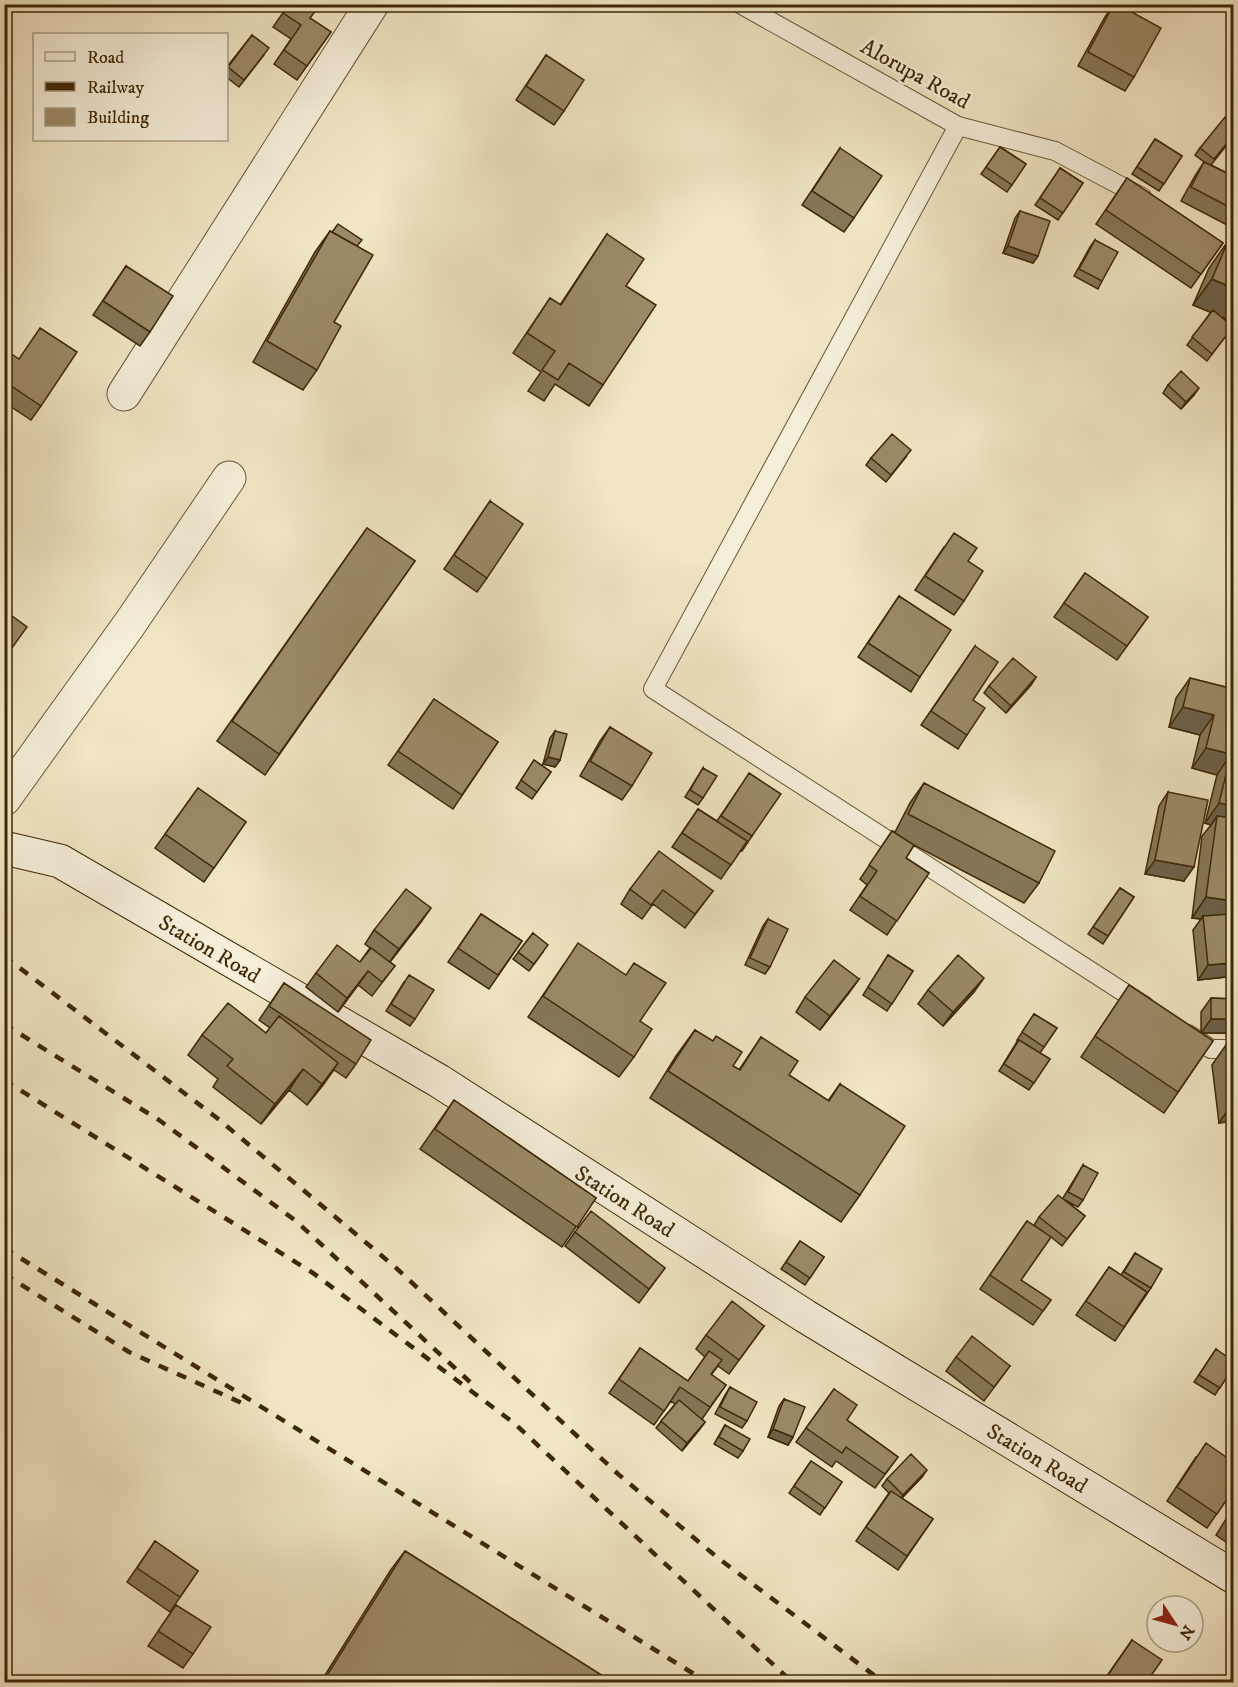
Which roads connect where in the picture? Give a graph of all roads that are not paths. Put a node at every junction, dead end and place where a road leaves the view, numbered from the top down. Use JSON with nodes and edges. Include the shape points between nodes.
{"nodes":[{"id":1,"x":372,"y":4,"type":"edge"},
{"id":2,"x":740,"y":4,"type":"edge"},
{"id":3,"x":958,"y":126,"type":"junction"},
{"id":4,"x":1162,"y":208,"type":"edge"},
{"id":5,"x":124,"y":394,"type":"dead end"},
{"id":6,"x":229,"y":478,"type":"dead end"},
{"id":7,"x":4,"y":799,"type":"edge"},
{"id":8,"x":4,"y":848,"type":"edge"},
{"id":9,"x":1233,"y":1049,"type":"edge"},
{"id":10,"x":1233,"y":1577,"type":"edge"}],
"edges":[{"from":1,"to":5,"type":"street"},
{"from":2,"to":3,"type":"lane","name":"Alorupa Road"},
{"from":3,"to":4,"type":"lane","name":"Alorupa Road","via":[[1055,151]]},
{"from":3,"to":9,"type":"lane","via":[[653,689],[1211,1049]]},
{"from":6,"to":7,"type":"street"},
{"from":8,"to":10,"type":"street","name":"Station Road","via":[[60,861],[439,1081],[805,1316]]}]}
